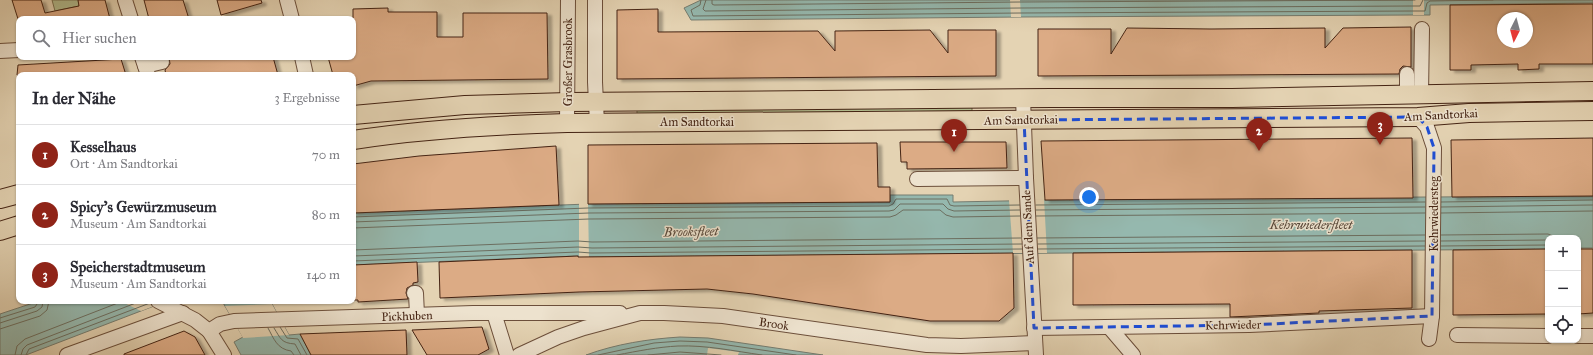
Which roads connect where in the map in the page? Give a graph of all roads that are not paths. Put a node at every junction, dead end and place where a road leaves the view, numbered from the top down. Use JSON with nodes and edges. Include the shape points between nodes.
{"nodes":[{"id":1,"x":125,"y":0,"type":"edge"},
{"id":2,"x":287,"y":0,"type":"edge"},
{"id":3,"x":568,"y":0,"type":"edge"},
{"id":4,"x":595,"y":0,"type":"edge"},
{"id":5,"x":130,"y":16,"type":"edge"},
{"id":6,"x":291,"y":16,"type":"edge"},
{"id":7,"x":1422,"y":29,"type":"dead end"},
{"id":8,"x":16,"y":50,"type":"edge"},
{"id":9,"x":0,"y":51,"type":"edge"},
{"id":10,"x":303,"y":60,"type":"edge"},
{"id":11,"x":162,"y":62,"type":"dead end"},
{"id":12,"x":145,"y":66,"type":"edge"},
{"id":13,"x":305,"y":72,"type":"edge"},
{"id":14,"x":1407,"y":74,"type":"dead end"},
{"id":15,"x":1593,"y":91,"type":"edge"},
{"id":16,"x":1414,"y":95,"type":"junction"},
{"id":17,"x":1023,"y":98,"type":"junction"},
{"id":18,"x":568,"y":102,"type":"junction"},
{"id":19,"x":596,"y":102,"type":"junction"},
{"id":20,"x":1593,"y":111,"type":"edge"},
{"id":21,"x":356,"y":115,"type":"edge"},
{"id":22,"x":1418,"y":117,"type":"junction"},
{"id":23,"x":1024,"y":120,"type":"junction"},
{"id":24,"x":567,"y":123,"type":"junction"},
{"id":25,"x":597,"y":123,"type":"junction"},
{"id":26,"x":356,"y":140,"type":"edge"},
{"id":27,"x":1026,"y":178,"type":"junction"},
{"id":28,"x":917,"y":179,"type":"dead end"},
{"id":29,"x":16,"y":195,"type":"edge"},
{"id":30,"x":0,"y":199,"type":"edge"},
{"id":31,"x":16,"y":226,"type":"edge"},
{"id":32,"x":0,"y":231,"type":"edge"},
{"id":33,"x":414,"y":293,"type":"dead end"},
{"id":34,"x":164,"y":304,"type":"edge"},
{"id":35,"x":183,"y":313,"type":"junction"},
{"id":36,"x":494,"y":313,"type":"junction"},
{"id":37,"x":640,"y":313,"type":"junction"},
{"id":38,"x":417,"y":315,"type":"junction"},
{"id":39,"x":1432,"y":316,"type":"junction"},
{"id":40,"x":1109,"y":327,"type":"junction"},
{"id":41,"x":1034,"y":328,"type":"junction"},
{"id":42,"x":209,"y":331,"type":"junction"},
{"id":43,"x":1457,"y":335,"type":"dead end"},
{"id":44,"x":1545,"y":336,"type":"edge"},
{"id":45,"x":1581,"y":336,"type":"edge"},
{"id":46,"x":1593,"y":336,"type":"edge"},
{"id":47,"x":1429,"y":338,"type":"dead end"},
{"id":48,"x":1036,"y":349,"type":"edge"},
{"id":49,"x":67,"y":355,"type":"edge"},
{"id":50,"x":224,"y":355,"type":"edge"},
{"id":51,"x":507,"y":355,"type":"edge"},
{"id":52,"x":519,"y":355,"type":"edge"},
{"id":53,"x":1133,"y":355,"type":"edge"}],
"edges":[{"from":1,"to":5,"type":"street"},
{"from":2,"to":6,"type":"street"},
{"from":3,"to":18,"type":"street","name":"Großer Grasbrook"},
{"from":4,"to":19,"type":"street"},
{"from":7,"to":16,"type":"street"},
{"from":8,"to":9,"type":"street"},
{"from":10,"to":13,"type":"street"},
{"from":11,"to":12,"type":"street"},
{"from":14,"to":16,"type":"street"},
{"from":15,"to":16,"type":"main road","name":"Am Sandtorkai"},
{"from":16,"to":17,"type":"main road","name":"Am Sandtorkai"},
{"from":17,"to":19,"type":"main road","name":"Am Sandtorkai"},
{"from":17,"to":23,"type":"street","name":"Auf dem Sande"},
{"from":18,"to":19,"type":"main road","name":"Am Sandtorkai"},
{"from":18,"to":21,"type":"main road","name":"Am Sandtorkai","via":[[466,105]]},
{"from":18,"to":24,"type":"street","name":"Großer Grasbrook"},
{"from":19,"to":25,"type":"street"},
{"from":20,"to":22,"type":"main road","name":"Am Sandtorkai","via":[[1469,113]]},
{"from":22,"to":23,"type":"main road","name":"Am Sandtorkai"},
{"from":22,"to":39,"type":"street","name":"Kehrwiedersteg","via":[[1427,127],[1434,148]]},
{"from":23,"to":25,"type":"main road","name":"Am Sandtorkai"},
{"from":23,"to":27,"type":"street","name":"Auf dem Sande"},
{"from":24,"to":25,"type":"main road","name":"Am Sandtorkai"},
{"from":24,"to":26,"type":"main road","name":"Am Sandtorkai","via":[[462,128]]},
{"from":27,"to":28,"type":"street"},
{"from":27,"to":41,"type":"street","name":"Auf dem Sande"},
{"from":29,"to":30,"type":"main road"},
{"from":31,"to":32,"type":"main road"},
{"from":33,"to":38,"type":"street"},
{"from":34,"to":35,"type":"street"},
{"from":35,"to":42,"type":"street"},
{"from":35,"to":49,"type":"street"},
{"from":36,"to":37,"type":"street","name":"Pickhuben"},
{"from":36,"to":38,"type":"street","name":"Pickhuben"},
{"from":36,"to":51,"type":"street"},
{"from":37,"to":48,"type":"street","name":"Brook","via":[[723,316],[927,345]]},
{"from":37,"to":52,"type":"street","name":"Brook","via":[[558,337]]},
{"from":38,"to":42,"type":"street","name":"Pickhuben","via":[[234,321],[220,324]]},
{"from":39,"to":40,"type":"street","name":"Kehrwieder","via":[[1250,325]]},
{"from":39,"to":47,"type":"street","name":"Kehrwiedersteg"},
{"from":40,"to":41,"type":"street","name":"Kehrwieder"},
{"from":40,"to":53,"type":"street"},
{"from":41,"to":48,"type":"street","name":"Auf dem Sande"},
{"from":42,"to":50,"type":"street"},
{"from":43,"to":44,"type":"street"},
{"from":45,"to":46,"type":"street"}]}
